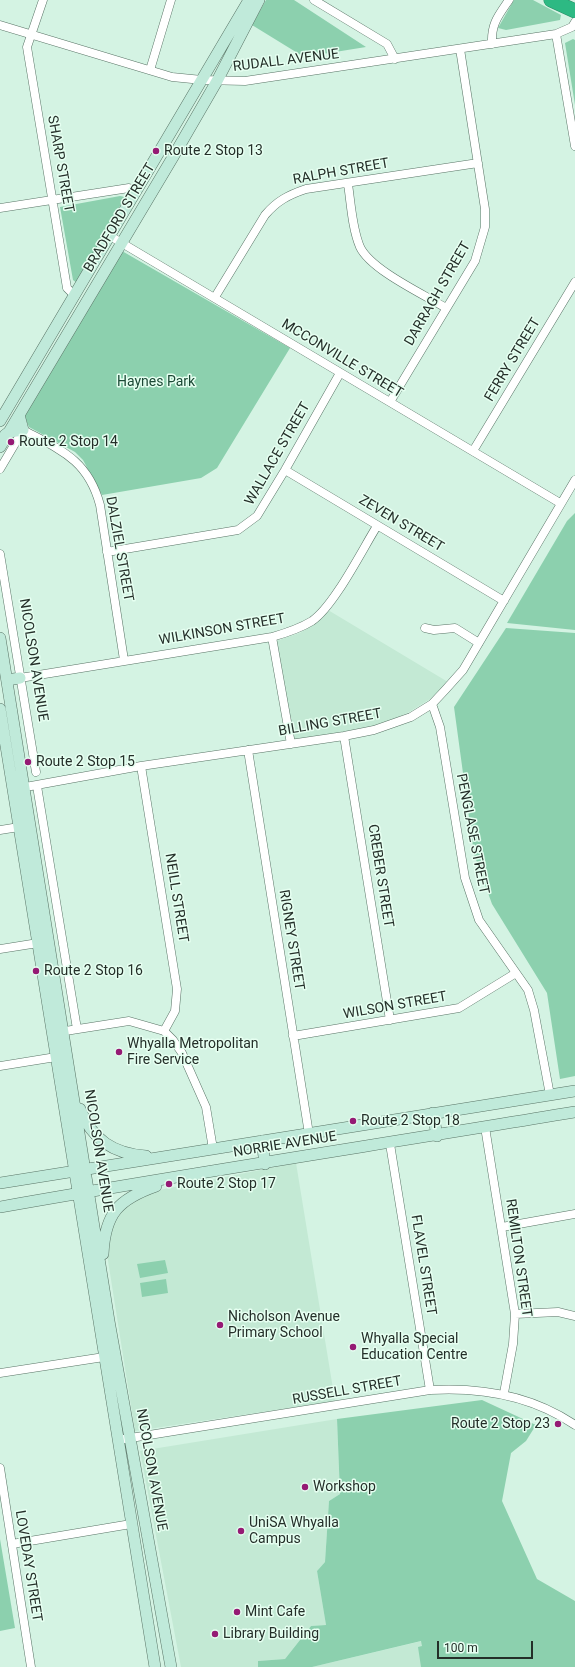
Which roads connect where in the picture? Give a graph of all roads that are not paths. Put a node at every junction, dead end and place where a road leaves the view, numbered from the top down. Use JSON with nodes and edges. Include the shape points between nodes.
{"nodes":[{"id":1,"x":43,"y":0,"type":"edge"},
{"id":2,"x":171,"y":0,"type":"edge"},
{"id":3,"x":249,"y":0,"type":"edge"},
{"id":4,"x":260,"y":0,"type":"edge"},
{"id":5,"x":314,"y":0,"type":"edge"},
{"id":6,"x":509,"y":0,"type":"edge"},
{"id":7,"x":552,"y":0,"type":"edge"},
{"id":8,"x":575,"y":11,"type":"edge"},
{"id":9,"x":575,"y":22,"type":"edge"},
{"id":10,"x":0,"y":25,"type":"edge"},
{"id":11,"x":32,"y":34,"type":"junction"},
{"id":12,"x":556,"y":34,"type":"junction"},
{"id":13,"x":492,"y":44,"type":"junction"},
{"id":14,"x":460,"y":49,"type":"junction"},
{"id":15,"x":395,"y":59,"type":"junction"},
{"id":16,"x":150,"y":70,"type":"junction"},
{"id":17,"x":202,"y":80,"type":"junction"},
{"id":18,"x":217,"y":81,"type":"junction"},
{"id":19,"x":575,"y":146,"type":"edge"},
{"id":20,"x":162,"y":150,"type":"junction"},
{"id":21,"x":173,"y":157,"type":"junction"},
{"id":22,"x":478,"y":163,"type":"junction"},
{"id":23,"x":348,"y":184,"type":"junction"},
{"id":24,"x":136,"y":192,"type":"junction"},
{"id":25,"x":52,"y":199,"type":"junction"},
{"id":26,"x":0,"y":208,"type":"edge"},
{"id":27,"x":110,"y":236,"type":"junction"},
{"id":28,"x":122,"y":243,"type":"junction"},
{"id":29,"x":575,"y":282,"type":"edge"},
{"id":30,"x":75,"y":296,"type":"junction"},
{"id":31,"x":214,"y":297,"type":"junction"},
{"id":32,"x":446,"y":308,"type":"junction"},
{"id":33,"x":340,"y":373,"type":"junction"},
{"id":34,"x":390,"y":402,"type":"junction"},
{"id":35,"x":19,"y":415,"type":"junction"},
{"id":36,"x":0,"y":421,"type":"edge"},
{"id":37,"x":23,"y":430,"type":"junction"},
{"id":38,"x":9,"y":432,"type":"junction"},
{"id":39,"x":0,"y":439,"type":"edge"},
{"id":40,"x":0,"y":448,"type":"edge"},
{"id":41,"x":473,"y":451,"type":"junction"},
{"id":42,"x":0,"y":469,"type":"edge"},
{"id":43,"x":285,"y":470,"type":"junction"},
{"id":44,"x":575,"y":480,"type":"edge"},
{"id":45,"x":560,"y":503,"type":"junction"},
{"id":46,"x":377,"y":526,"type":"junction"},
{"id":47,"x":107,"y":552,"type":"junction"},
{"id":48,"x":0,"y":554,"type":"edge"},
{"id":49,"x":504,"y":601,"type":"junction"},
{"id":50,"x":425,"y":628,"type":"dead end"},
{"id":51,"x":272,"y":637,"type":"junction"},
{"id":52,"x":0,"y":638,"type":"edge"},
{"id":53,"x":479,"y":643,"type":"junction"},
{"id":54,"x":124,"y":660,"type":"junction"},
{"id":55,"x":20,"y":678,"type":"junction"},
{"id":56,"x":7,"y":680,"type":"junction"},
{"id":57,"x":432,"y":704,"type":"junction"},
{"id":58,"x":0,"y":712,"type":"edge"},
{"id":59,"x":344,"y":736,"type":"junction"},
{"id":60,"x":291,"y":744,"type":"junction"},
{"id":61,"x":248,"y":750,"type":"junction"},
{"id":62,"x":141,"y":766,"type":"junction"},
{"id":63,"x":36,"y":772,"type":"dead end"},
{"id":64,"x":37,"y":786,"type":"junction"},
{"id":65,"x":19,"y":789,"type":"junction"},
{"id":66,"x":20,"y":827,"type":"junction"},
{"id":67,"x":0,"y":830,"type":"edge"},
{"id":68,"x":38,"y":943,"type":"junction"},
{"id":69,"x":0,"y":949,"type":"edge"},
{"id":70,"x":516,"y":973,"type":"junction"},
{"id":71,"x":390,"y":1020,"type":"junction"},
{"id":72,"x":77,"y":1029,"type":"junction"},
{"id":73,"x":64,"y":1031,"type":"junction"},
{"id":74,"x":164,"y":1031,"type":"junction"},
{"id":75,"x":52,"y":1033,"type":"junction"},
{"id":76,"x":293,"y":1036,"type":"junction"},
{"id":77,"x":56,"y":1057,"type":"junction"},
{"id":78,"x":0,"y":1066,"type":"edge"},
{"id":79,"x":574,"y":1094,"type":"edge"},
{"id":80,"x":550,"y":1095,"type":"junction"},
{"id":81,"x":74,"y":1096,"type":"junction"},
{"id":82,"x":575,"y":1112,"type":"edge"},
{"id":83,"x":433,"y":1113,"type":"junction"},
{"id":84,"x":484,"y":1128,"type":"junction"},
{"id":85,"x":309,"y":1134,"type":"junction"},
{"id":86,"x":437,"y":1136,"type":"junction"},
{"id":87,"x":262,"y":1141,"type":"junction"},
{"id":88,"x":390,"y":1144,"type":"junction"},
{"id":89,"x":213,"y":1149,"type":"junction"},
{"id":90,"x":172,"y":1156,"type":"junction"},
{"id":91,"x":266,"y":1164,"type":"junction"},
{"id":92,"x":86,"y":1170,"type":"junction"},
{"id":93,"x":74,"y":1172,"type":"junction"},
{"id":94,"x":178,"y":1177,"type":"junction"},
{"id":95,"x":0,"y":1184,"type":"edge"},
{"id":96,"x":83,"y":1192,"type":"junction"},
{"id":97,"x":0,"y":1207,"type":"edge"},
{"id":98,"x":575,"y":1214,"type":"edge"},
{"id":99,"x":502,"y":1227,"type":"junction"},
{"id":100,"x":102,"y":1267,"type":"junction"},
{"id":101,"x":515,"y":1314,"type":"junction"},
{"id":102,"x":575,"y":1316,"type":"edge"},
{"id":103,"x":104,"y":1357,"type":"junction"},
{"id":104,"x":0,"y":1373,"type":"edge"},
{"id":105,"x":430,"y":1390,"type":"junction"},
{"id":106,"x":504,"y":1393,"type":"junction"},
{"id":107,"x":575,"y":1425,"type":"edge"},
{"id":108,"x":130,"y":1438,"type":"junction"},
{"id":109,"x":118,"y":1440,"type":"junction"},
{"id":110,"x":0,"y":1468,"type":"edge"},
{"id":111,"x":2,"y":1489,"type":"edge"},
{"id":112,"x":131,"y":1524,"type":"junction"},
{"id":113,"x":12,"y":1544,"type":"junction"},
{"id":114,"x":31,"y":1667,"type":"edge"},
{"id":115,"x":155,"y":1667,"type":"edge"},
{"id":116,"x":171,"y":1667,"type":"edge"}],
"edges":[{"from":1,"to":11,"type":"street","name":"SHARP STREET"},
{"from":2,"to":16,"type":"street"},
{"from":3,"to":17,"type":"main road","name":"BRADFORD STREET"},
{"from":4,"to":18,"type":"main road","name":"BRADFORD STREET"},
{"from":5,"to":15,"type":"street","via":[[387,44]]},
{"from":6,"to":13,"type":"street","via":[[494,21],[491,30]]},
{"from":7,"to":8,"type":"highway"},
{"from":9,"to":12,"type":"street","name":"RUDALL AVENUE","via":[[572,28]]},
{"from":10,"to":11,"type":"street","name":"RUDALL AVENUE"},
{"from":11,"to":16,"type":"street","name":"RUDALL AVENUE"},
{"from":11,"to":25,"type":"street","name":"SHARP STREET","via":[[28,47]]},
{"from":12,"to":13,"type":"street","name":"RUDALL AVENUE"},
{"from":12,"to":19,"type":"street"},
{"from":13,"to":14,"type":"street","name":"RUDALL AVENUE"},
{"from":14,"to":15,"type":"street","name":"RUDALL AVENUE"},
{"from":14,"to":22,"type":"street","name":"DARRAGH STREET"},
{"from":15,"to":18,"type":"street","name":"RUDALL AVENUE","via":[[245,81]]},
{"from":16,"to":17,"type":"street","name":"RUDALL AVENUE","via":[[172,77]]},
{"from":17,"to":18,"type":"street","name":"RUDALL AVENUE"},
{"from":17,"to":20,"type":"main road","name":"BRADFORD STREET"},
{"from":18,"to":21,"type":"main road","name":"BRADFORD STREET"},
{"from":20,"to":21,"type":"main road"},
{"from":20,"to":24,"type":"main road","name":"BRADFORD STREET"},
{"from":21,"to":28,"type":"main road","name":"BRADFORD STREET"},
{"from":22,"to":23,"type":"street","name":"RALPH STREET"},
{"from":22,"to":32,"type":"street","name":"DARRAGH STREET","via":[[485,227],[475,261]]},
{"from":23,"to":31,"type":"street","name":"RALPH STREET","via":[[306,189],[274,204]]},
{"from":23,"to":32,"type":"street","via":[[356,236],[368,259],[381,270]]},
{"from":24,"to":25,"type":"street","via":[[129,188]]},
{"from":24,"to":27,"type":"main road","name":"BRADFORD STREET"},
{"from":25,"to":26,"type":"street"},
{"from":25,"to":30,"type":"street","name":"SHARP STREET","via":[[67,288]]},
{"from":27,"to":28,"type":"street","name":"MCCONVILLE STREET"},
{"from":27,"to":30,"type":"main road","name":"BRADFORD STREET"},
{"from":28,"to":31,"type":"street","name":"MCCONVILLE STREET"},
{"from":28,"to":35,"type":"main road","name":"BRADFORD STREET"},
{"from":29,"to":41,"type":"street","name":"FERRY STREET"},
{"from":30,"to":36,"type":"main road","name":"BRADFORD STREET"},
{"from":31,"to":33,"type":"street","name":"MCCONVILLE STREET"},
{"from":32,"to":34,"type":"street","name":"DARRAGH STREET"},
{"from":33,"to":34,"type":"street","name":"MCCONVILLE STREET"},
{"from":33,"to":43,"type":"street","name":"WALLACE STREET"},
{"from":34,"to":41,"type":"street","name":"MCCONVILLE STREET"},
{"from":35,"to":37,"type":"main road"},
{"from":35,"to":38,"type":"main road","name":"BRADFORD STREET"},
{"from":37,"to":38,"type":"main road"},
{"from":37,"to":42,"type":"street"},
{"from":37,"to":47,"type":"street","name":"DALZIEL STREET","via":[[52,445],[78,464],[88,475],[100,505]]},
{"from":38,"to":39,"type":"main road"},
{"from":38,"to":40,"type":"main road","name":"BRADFORD STREET"},
{"from":41,"to":45,"type":"street","name":"MCCONVILLE STREET"},
{"from":43,"to":46,"type":"street","name":"ZEVEN STREET"},
{"from":43,"to":47,"type":"street","name":"WALLACE STREET","via":[[257,516],[238,530]]},
{"from":44,"to":45,"type":"street","name":"BILLING STREET"},
{"from":45,"to":49,"type":"street","name":"BILLING STREET"},
{"from":46,"to":49,"type":"street","name":"ZEVEN STREET"},
{"from":46,"to":51,"type":"street","name":"WILKINSON STREET","via":[[329,605],[313,620],[292,632]]},
{"from":47,"to":54,"type":"street","name":"DALZIEL STREET"},
{"from":48,"to":55,"type":"street","name":"NICOLSON AVENUE"},
{"from":49,"to":53,"type":"street","name":"BILLING STREET"},
{"from":50,"to":53,"type":"street","via":[[455,628]]},
{"from":51,"to":54,"type":"street","name":"WILKINSON STREET"},
{"from":51,"to":60,"type":"street"},
{"from":52,"to":56,"type":"main road","name":"NICOLSON AVENUE"},
{"from":53,"to":57,"type":"street","name":"BILLING STREET","via":[[464,670]]},
{"from":54,"to":55,"type":"street","name":"WILKINSON STREET"},
{"from":55,"to":56,"type":"main road"},
{"from":55,"to":63,"type":"street","name":"NICOLSON AVENUE"},
{"from":56,"to":65,"type":"main road","name":"NICOLSON AVENUE"},
{"from":57,"to":59,"type":"street","name":"BILLING STREET","via":[[398,723]]},
{"from":57,"to":70,"type":"street","name":"PENGLASE STREET","via":[[440,727],[465,878],[471,900],[479,920]]},
{"from":58,"to":65,"type":"main road","name":"NICOLSON AVENUE"},
{"from":59,"to":60,"type":"street","name":"BILLING STREET"},
{"from":59,"to":71,"type":"street","name":"CREBER STREET"},
{"from":60,"to":61,"type":"street","name":"BILLING STREET"},
{"from":61,"to":62,"type":"street","name":"BILLING STREET"},
{"from":61,"to":76,"type":"street","name":"RIGNEY STREET"},
{"from":62,"to":64,"type":"street","name":"BILLING STREET"},
{"from":62,"to":74,"type":"street","name":"NEILL STREET","via":[[177,989],[175,1011]]},
{"from":64,"to":65,"type":"street","name":"BILLING STREET"},
{"from":64,"to":72,"type":"street"},
{"from":65,"to":66,"type":"main road","name":"NICOLSON AVENUE"},
{"from":65,"to":73,"type":"main road","name":"NICOLSON AVENUE"},
{"from":66,"to":67,"type":"street"},
{"from":66,"to":68,"type":"main road","name":"NICOLSON AVENUE"},
{"from":68,"to":69,"type":"street"},
{"from":68,"to":75,"type":"main road","name":"NICOLSON AVENUE"},
{"from":70,"to":71,"type":"street","name":"WILSON STREET","via":[[459,1008]]},
{"from":70,"to":80,"type":"street","name":"PENGLASE STREET","via":[[528,990],[534,1010]]},
{"from":71,"to":76,"type":"street","name":"WILSON STREET"},
{"from":72,"to":73,"type":"street"},
{"from":72,"to":74,"type":"street","via":[[129,1021]]},
{"from":73,"to":75,"type":"street"},
{"from":73,"to":81,"type":"main road","name":"NICOLSON AVENUE"},
{"from":74,"to":89,"type":"street","via":[[182,1053],[206,1107]]},
{"from":75,"to":77,"type":"main road","name":"NICOLSON AVENUE"},
{"from":76,"to":85,"type":"street","name":"RIGNEY STREET"},
{"from":77,"to":78,"type":"street"},
{"from":77,"to":93,"type":"main road","name":"NICOLSON AVENUE"},
{"from":79,"to":80,"type":"main road","name":"NORRIE AVENUE"},
{"from":80,"to":83,"type":"main road","name":"NORRIE AVENUE"},
{"from":81,"to":90,"type":"main road","via":[[82,1116],[103,1142],[123,1153]]},
{"from":81,"to":92,"type":"main road","name":"NICOLSON AVENUE"},
{"from":82,"to":84,"type":"main road","name":"NORRIE AVENUE"},
{"from":83,"to":85,"type":"main road","name":"NORRIE AVENUE"},
{"from":83,"to":86,"type":"main road"},
{"from":84,"to":86,"type":"main road","name":"NORRIE AVENUE"},
{"from":84,"to":99,"type":"street","name":"REMILTON STREET"},
{"from":85,"to":87,"type":"main road","name":"NORRIE AVENUE"},
{"from":86,"to":88,"type":"main road","name":"NORRIE AVENUE"},
{"from":87,"to":89,"type":"main road","name":"NORRIE AVENUE"},
{"from":87,"to":91,"type":"main road"},
{"from":88,"to":91,"type":"main road","name":"NORRIE AVENUE"},
{"from":88,"to":105,"type":"street","name":"FLAVEL STREET"},
{"from":89,"to":90,"type":"main road","name":"NORRIE AVENUE"},
{"from":90,"to":92,"type":"main road","name":"NORRIE AVENUE"},
{"from":91,"to":94,"type":"main road","name":"NORRIE AVENUE"},
{"from":92,"to":93,"type":"main road","name":"NORRIE AVENUE"},
{"from":92,"to":96,"type":"main road","name":"NICOLSON AVENUE"},
{"from":93,"to":95,"type":"main road","name":"NORRIE AVENUE"},
{"from":93,"to":96,"type":"main road","name":"NICOLSON AVENUE"},
{"from":94,"to":96,"type":"main road","name":"NORRIE AVENUE"},
{"from":94,"to":100,"type":"main road","via":[[134,1194],[119,1206],[109,1222]]},
{"from":96,"to":97,"type":"main road","name":"NORRIE AVENUE"},
{"from":96,"to":100,"type":"main road","name":"NICOLSON AVENUE"},
{"from":96,"to":103,"type":"main road","name":"NICOLSON AVENUE"},
{"from":98,"to":99,"type":"street"},
{"from":99,"to":101,"type":"street","name":"REMILTON STREET"},
{"from":100,"to":108,"type":"main road","name":"NICOLSON AVENUE"},
{"from":101,"to":102,"type":"street","via":[[558,1312]]},
{"from":101,"to":106,"type":"street","name":"REMILTON STREET","via":[[513,1344]]},
{"from":103,"to":104,"type":"street"},
{"from":103,"to":109,"type":"main road","name":"NICOLSON AVENUE"},
{"from":105,"to":106,"type":"street","name":"RUSSELL STREET","via":[[458,1388]]},
{"from":105,"to":108,"type":"street","name":"RUSSELL STREET"},
{"from":106,"to":107,"type":"street","name":"RUSSELL STREET","via":[[537,1404]]},
{"from":108,"to":109,"type":"street","name":"RUSSELL STREET"},
{"from":108,"to":116,"type":"main road","name":"NICOLSON AVENUE"},
{"from":109,"to":112,"type":"main road","name":"NICOLSON AVENUE"},
{"from":110,"to":111,"type":"street","name":"LOVEDAY STREET"},
{"from":111,"to":113,"type":"street","name":"LOVEDAY STREET"},
{"from":112,"to":113,"type":"street"},
{"from":112,"to":115,"type":"main road","name":"NICOLSON AVENUE"},
{"from":113,"to":114,"type":"street","name":"LOVEDAY STREET"}]}
